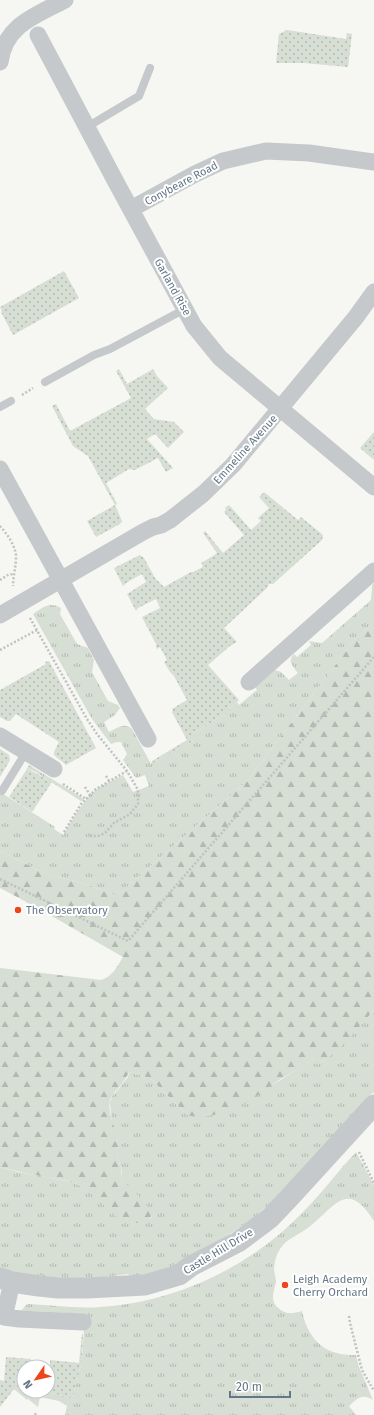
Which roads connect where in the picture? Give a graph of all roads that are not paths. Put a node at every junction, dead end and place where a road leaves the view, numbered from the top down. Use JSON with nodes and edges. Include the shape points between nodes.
{"nodes":[{"id":1,"x":65,"y":0,"type":"edge"},
{"id":2,"x":38,"y":34,"type":"dead end"},
{"id":3,"x":1,"y":50,"type":"edge"},
{"id":4,"x":150,"y":68,"type":"dead end"},
{"id":5,"x":87,"y":127,"type":"junction"},
{"id":6,"x":374,"y":162,"type":"edge"},
{"id":7,"x":131,"y":209,"type":"junction"},
{"id":8,"x":374,"y":292,"type":"edge"},
{"id":9,"x":185,"y":309,"type":"junction"},
{"id":10,"x":45,"y":382,"type":"road end"},
{"id":11,"x":11,"y":401,"type":"road end"},
{"id":12,"x":0,"y":407,"type":"edge"},
{"id":13,"x":281,"y":409,"type":"junction"},
{"id":14,"x":0,"y":470,"type":"edge"},
{"id":15,"x":374,"y":487,"type":"edge"},
{"id":16,"x":374,"y":571,"type":"edge"},
{"id":17,"x":61,"y":579,"type":"junction"},
{"id":18,"x":0,"y":615,"type":"edge"},
{"id":19,"x":249,"y":682,"type":"dead end"},
{"id":20,"x":0,"y":736,"type":"edge"},
{"id":21,"x":148,"y":739,"type":"dead end"},
{"id":22,"x":26,"y":752,"type":"junction"},
{"id":23,"x":55,"y":775,"type":"road end"},
{"id":24,"x":2,"y":791,"type":"dead end"},
{"id":25,"x":374,"y":1105,"type":"edge"},
{"id":26,"x":6,"y":1280,"type":"edge"},
{"id":27,"x":2,"y":1316,"type":"edge"},
{"id":28,"x":83,"y":1322,"type":"dead end"}],
"edges":[{"from":1,"to":3,"type":"street","via":[[20,25],[12,32]]},
{"from":2,"to":5,"type":"street","name":"Garland Rise"},
{"from":4,"to":5,"type":"lane","via":[[138,96]]},
{"from":5,"to":7,"type":"street","name":"Garland Rise"},
{"from":6,"to":7,"type":"street","name":"Conybeare Road","via":[[309,153],[260,152],[230,158],[206,168]]},
{"from":7,"to":9,"type":"street","name":"Garland Rise"},
{"from":8,"to":13,"type":"street","name":"Emmeline Avenue"},
{"from":9,"to":10,"type":"lane"},
{"from":9,"to":13,"type":"street","name":"Garland Rise","via":[[194,326],[220,358]]},
{"from":11,"to":12,"type":"lane"},
{"from":13,"to":15,"type":"street","name":"Garland Rise"},
{"from":13,"to":17,"type":"street","name":"Emmeline Avenue","via":[[242,456],[201,496],[170,520]]},
{"from":14,"to":17,"type":"street"},
{"from":16,"to":19,"type":"street"},
{"from":17,"to":18,"type":"street","name":"Emmeline Avenue"},
{"from":17,"to":21,"type":"street"},
{"from":20,"to":22,"type":"street"},
{"from":22,"to":23,"type":"street"},
{"from":22,"to":24,"type":"lane"},
{"from":25,"to":26,"type":"street","name":"Castle Hill Drive","via":[[270,1218],[238,1242],[179,1275],[145,1285],[87,1288],[58,1288]]},
{"from":26,"to":27,"type":"street","name":"Castle Hill Drive"},
{"from":27,"to":28,"type":"street","name":"Castle Hill Drive"}]}
